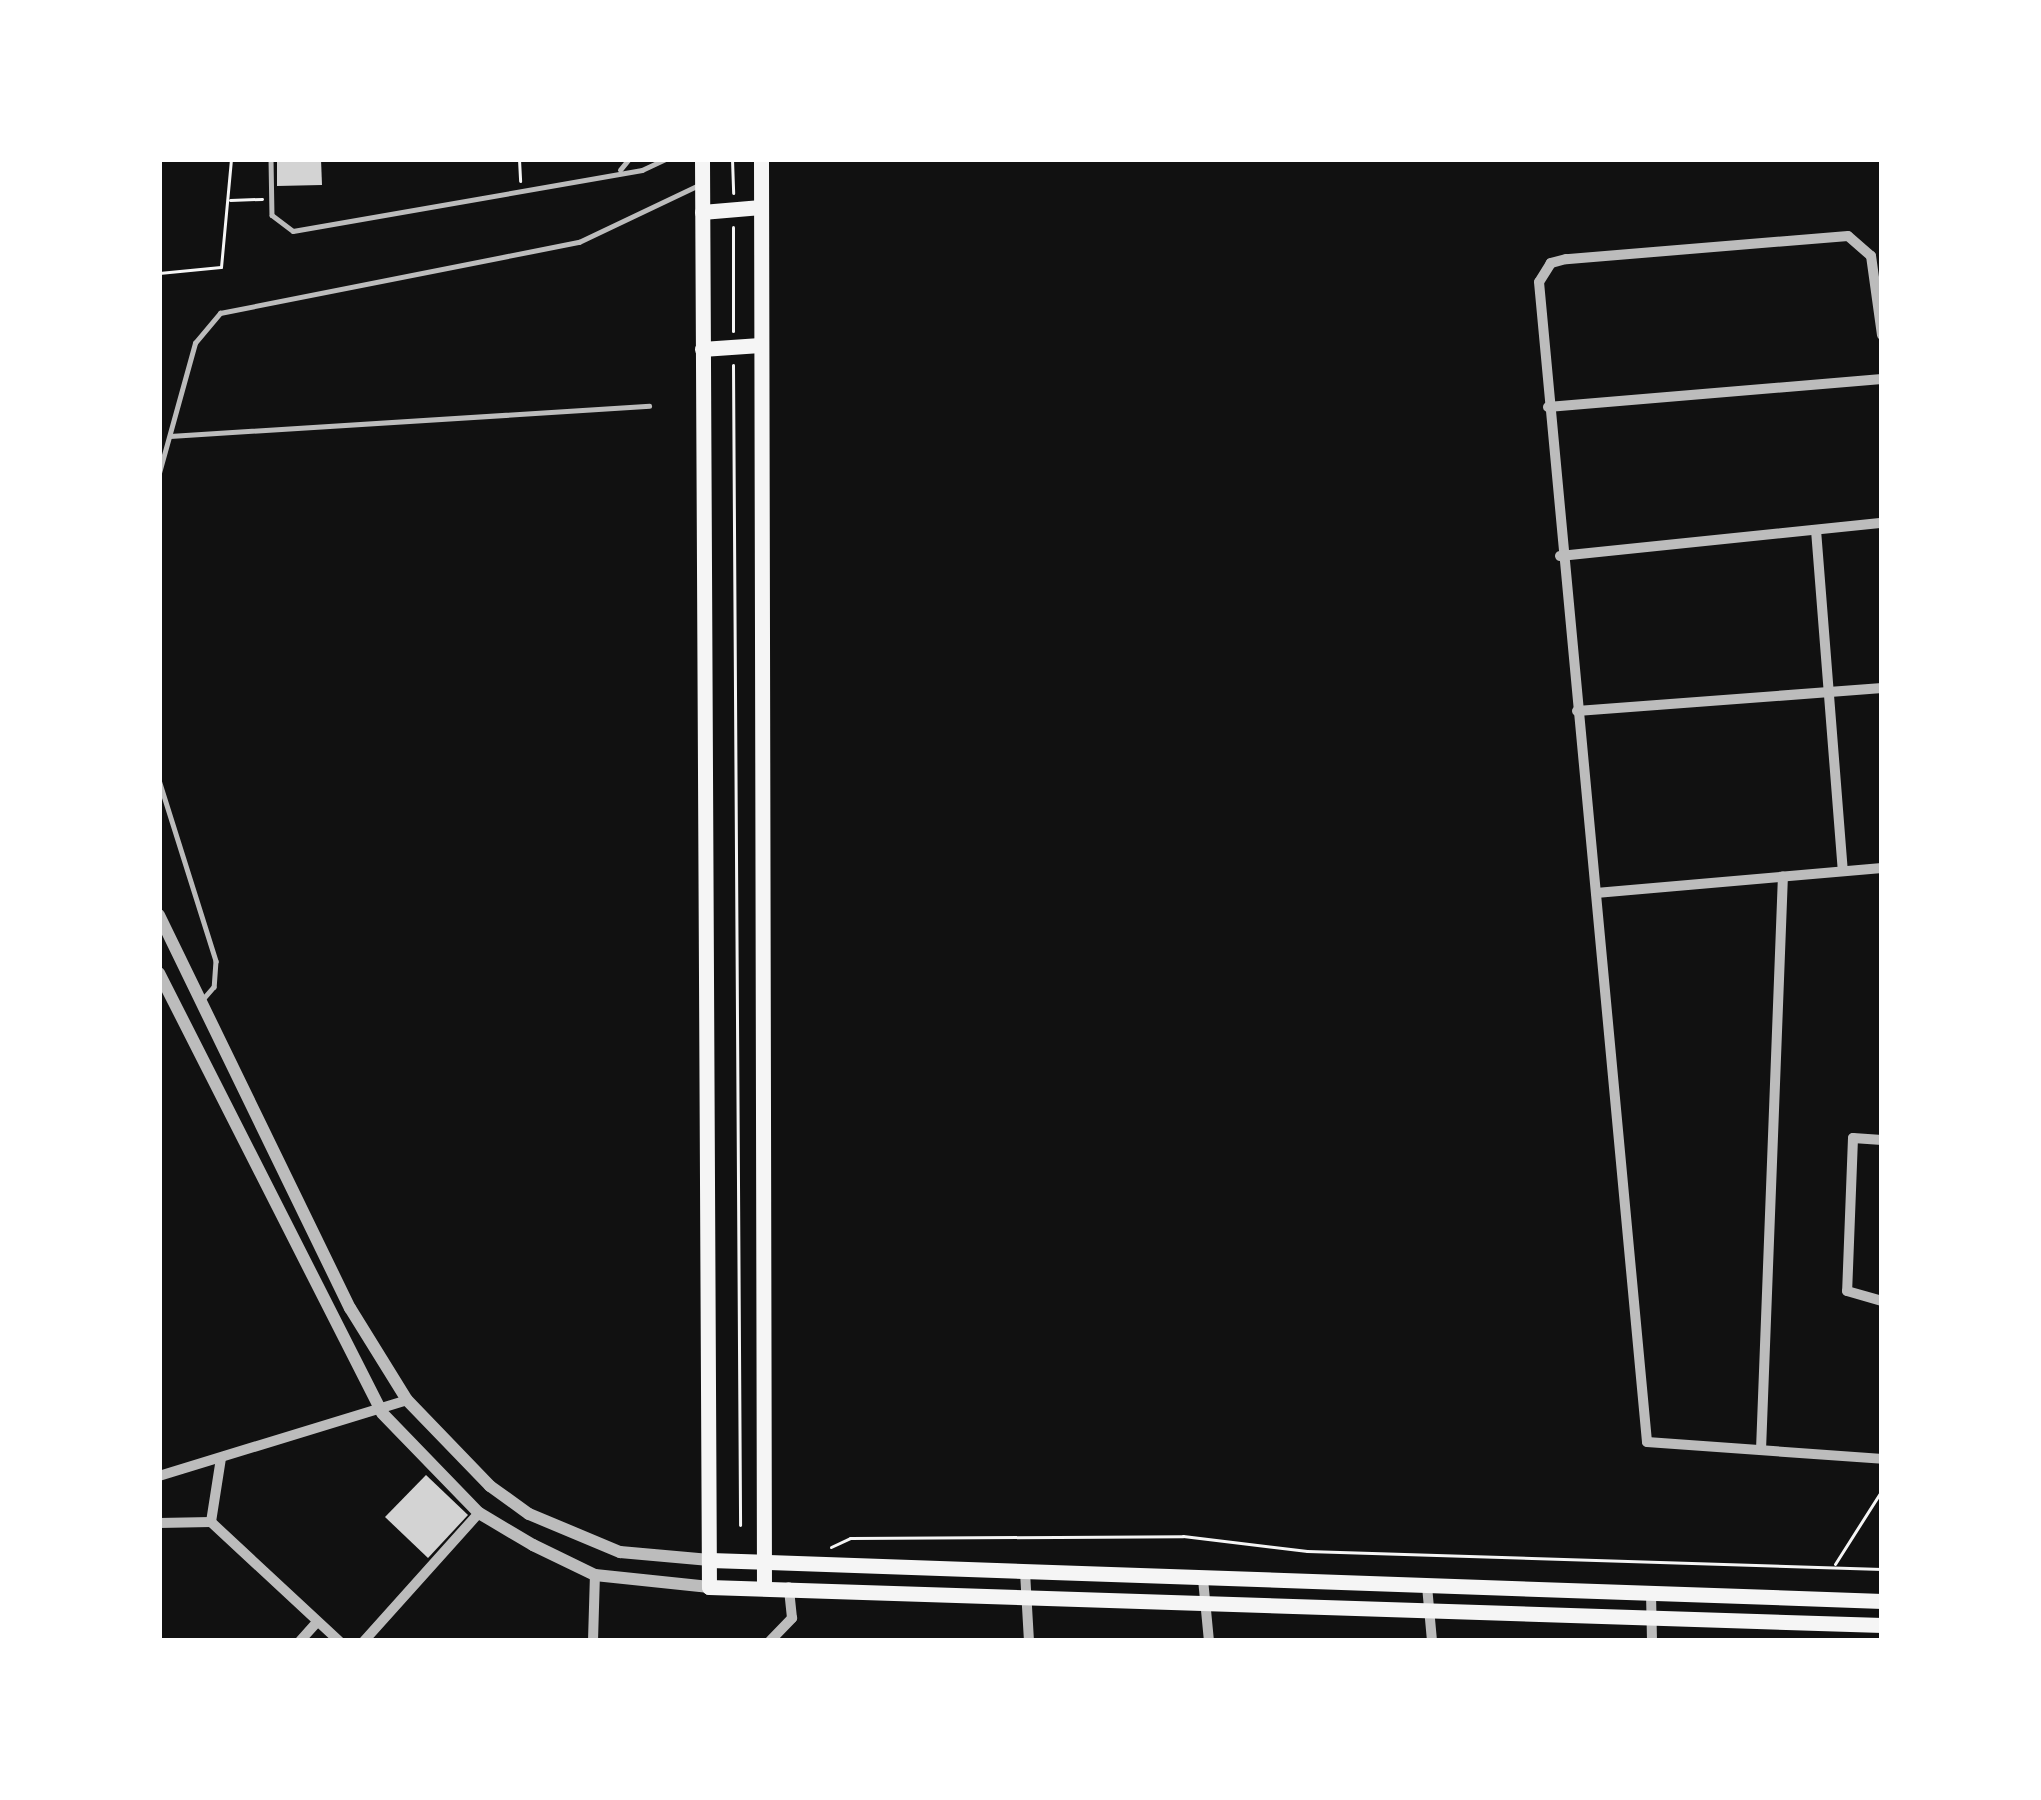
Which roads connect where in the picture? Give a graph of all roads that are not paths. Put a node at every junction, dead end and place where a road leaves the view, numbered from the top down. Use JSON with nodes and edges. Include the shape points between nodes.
{"nodes":[{"id":1,"x":271,"y":159,"type":"edge"},
{"id":2,"x":628,"y":159,"type":"edge"},
{"id":3,"x":667,"y":159,"type":"edge"},
{"id":4,"x":702,"y":159,"type":"edge"},
{"id":5,"x":761,"y":159,"type":"edge"},
{"id":6,"x":620,"y":170,"type":"junction"},
{"id":7,"x":702,"y":185,"type":"junction"},
{"id":8,"x":761,"y":207,"type":"junction"},
{"id":9,"x":702,"y":212,"type":"junction"},
{"id":10,"x":1882,"y":335,"type":"edge"},
{"id":11,"x":760,"y":345,"type":"junction"},
{"id":12,"x":702,"y":349,"type":"junction"},
{"id":13,"x":1882,"y":379,"type":"edge"},
{"id":14,"x":649,"y":406,"type":"dead end"},
{"id":15,"x":1548,"y":407,"type":"junction"},
{"id":16,"x":170,"y":436,"type":"junction"},
{"id":17,"x":159,"y":472,"type":"edge"},
{"id":18,"x":1882,"y":523,"type":"edge"},
{"id":19,"x":1816,"y":530,"type":"junction"},
{"id":20,"x":1560,"y":556,"type":"junction"},
{"id":21,"x":1882,"y":688,"type":"edge"},
{"id":22,"x":1829,"y":692,"type":"junction"},
{"id":23,"x":1576,"y":711,"type":"junction"},
{"id":24,"x":159,"y":780,"type":"edge"},
{"id":25,"x":1882,"y":868,"type":"edge"},
{"id":26,"x":1843,"y":871,"type":"junction"},
{"id":27,"x":1783,"y":876,"type":"junction"},
{"id":28,"x":1596,"y":892,"type":"junction"},
{"id":29,"x":159,"y":915,"type":"edge"},
{"id":30,"x":159,"y":974,"type":"edge"},
{"id":31,"x":202,"y":1001,"type":"junction"},
{"id":32,"x":1882,"y":1140,"type":"edge"},
{"id":33,"x":1882,"y":1301,"type":"edge"},
{"id":34,"x":407,"y":1400,"type":"junction"},
{"id":35,"x":382,"y":1413,"type":"junction"},
{"id":36,"x":1761,"y":1450,"type":"junction"},
{"id":37,"x":221,"y":1458,"type":"junction"},
{"id":38,"x":1882,"y":1459,"type":"edge"},
{"id":39,"x":159,"y":1476,"type":"edge"},
{"id":40,"x":479,"y":1513,"type":"junction"},
{"id":41,"x":211,"y":1522,"type":"junction"},
{"id":42,"x":159,"y":1523,"type":"edge"},
{"id":43,"x":710,"y":1561,"type":"junction"},
{"id":44,"x":765,"y":1563,"type":"junction"},
{"id":45,"x":1025,"y":1572,"type":"junction"},
{"id":46,"x":595,"y":1575,"type":"junction"},
{"id":47,"x":1203,"y":1579,"type":"junction"},
{"id":48,"x":1427,"y":1586,"type":"junction"},
{"id":49,"x":709,"y":1587,"type":"junction"},
{"id":50,"x":764,"y":1587,"type":"junction"},
{"id":51,"x":789,"y":1587,"type":"junction"},
{"id":52,"x":1652,"y":1593,"type":"junction"},
{"id":53,"x":1025,"y":1594,"type":"junction"},
{"id":54,"x":1205,"y":1600,"type":"junction"},
{"id":55,"x":1882,"y":1601,"type":"edge"},
{"id":56,"x":1429,"y":1608,"type":"junction"},
{"id":57,"x":1651,"y":1617,"type":"junction"},
{"id":58,"x":317,"y":1622,"type":"junction"},
{"id":59,"x":1882,"y":1625,"type":"edge"},
{"id":60,"x":300,"y":1641,"type":"edge"},
{"id":61,"x":339,"y":1641,"type":"edge"},
{"id":62,"x":364,"y":1641,"type":"edge"},
{"id":63,"x":593,"y":1641,"type":"edge"},
{"id":64,"x":770,"y":1641,"type":"edge"},
{"id":65,"x":1029,"y":1641,"type":"edge"},
{"id":66,"x":1209,"y":1641,"type":"edge"},
{"id":67,"x":1432,"y":1641,"type":"edge"},
{"id":68,"x":1652,"y":1641,"type":"edge"}],
"edges":[{"from":1,"to":6,"type":"lane","via":[[275,221],[292,231]]},
{"from":2,"to":6,"type":"lane"},
{"from":3,"to":6,"type":"lane"},
{"from":4,"to":7,"type":"main road"},
{"from":5,"to":8,"type":"main road"},
{"from":7,"to":9,"type":"main road"},
{"from":7,"to":16,"type":"lane","via":[[579,242],[228,308],[195,343]]},
{"from":8,"to":9,"type":"main road"},
{"from":8,"to":11,"type":"main road"},
{"from":9,"to":12,"type":"main road"},
{"from":10,"to":15,"type":"street","via":[[1871,256],[1848,236],[1559,260],[1539,282]]},
{"from":11,"to":12,"type":"main road"},
{"from":11,"to":44,"type":"main road"},
{"from":12,"to":43,"type":"main road"},
{"from":13,"to":15,"type":"street"},
{"from":14,"to":16,"type":"lane"},
{"from":15,"to":20,"type":"street"},
{"from":16,"to":17,"type":"lane"},
{"from":18,"to":19,"type":"street"},
{"from":19,"to":20,"type":"street"},
{"from":19,"to":22,"type":"street"},
{"from":20,"to":23,"type":"street"},
{"from":21,"to":22,"type":"street"},
{"from":22,"to":23,"type":"street"},
{"from":22,"to":26,"type":"street"},
{"from":23,"to":28,"type":"street"},
{"from":24,"to":31,"type":"lane","via":[[216,961],[217,979]]},
{"from":25,"to":26,"type":"street"},
{"from":26,"to":27,"type":"street"},
{"from":27,"to":28,"type":"street"},
{"from":27,"to":36,"type":"street"},
{"from":28,"to":36,"type":"street","via":[[1647,1442]]},
{"from":29,"to":31,"type":"street"},
{"from":30,"to":35,"type":"street"},
{"from":31,"to":34,"type":"street","via":[[350,1308]]},
{"from":32,"to":33,"type":"street","via":[[1853,1138],[1846,1292]]},
{"from":34,"to":35,"type":"street"},
{"from":34,"to":43,"type":"street","via":[[490,1486],[545,1523],[620,1552]]},
{"from":35,"to":37,"type":"street"},
{"from":35,"to":40,"type":"street"},
{"from":36,"to":38,"type":"street"},
{"from":37,"to":39,"type":"street"},
{"from":37,"to":41,"type":"street"},
{"from":40,"to":46,"type":"street"},
{"from":40,"to":62,"type":"street"},
{"from":41,"to":42,"type":"street"},
{"from":41,"to":58,"type":"street"},
{"from":43,"to":44,"type":"main road"},
{"from":43,"to":49,"type":"main road"},
{"from":44,"to":45,"type":"main road"},
{"from":44,"to":50,"type":"main road"},
{"from":45,"to":47,"type":"main road"},
{"from":45,"to":53,"type":"street"},
{"from":46,"to":49,"type":"street"},
{"from":46,"to":63,"type":"street"},
{"from":47,"to":48,"type":"main road"},
{"from":47,"to":54,"type":"street"},
{"from":48,"to":52,"type":"main road"},
{"from":48,"to":56,"type":"street"},
{"from":49,"to":50,"type":"main road"},
{"from":50,"to":51,"type":"main road"},
{"from":51,"to":53,"type":"main road"},
{"from":51,"to":64,"type":"street","via":[[792,1618]]},
{"from":52,"to":55,"type":"main road"},
{"from":52,"to":57,"type":"street"},
{"from":53,"to":54,"type":"main road"},
{"from":53,"to":65,"type":"street"},
{"from":54,"to":56,"type":"main road"},
{"from":54,"to":66,"type":"street"},
{"from":56,"to":57,"type":"main road"},
{"from":56,"to":67,"type":"street"},
{"from":57,"to":59,"type":"main road"},
{"from":57,"to":68,"type":"street"},
{"from":58,"to":60,"type":"street"},
{"from":58,"to":61,"type":"street"}]}
